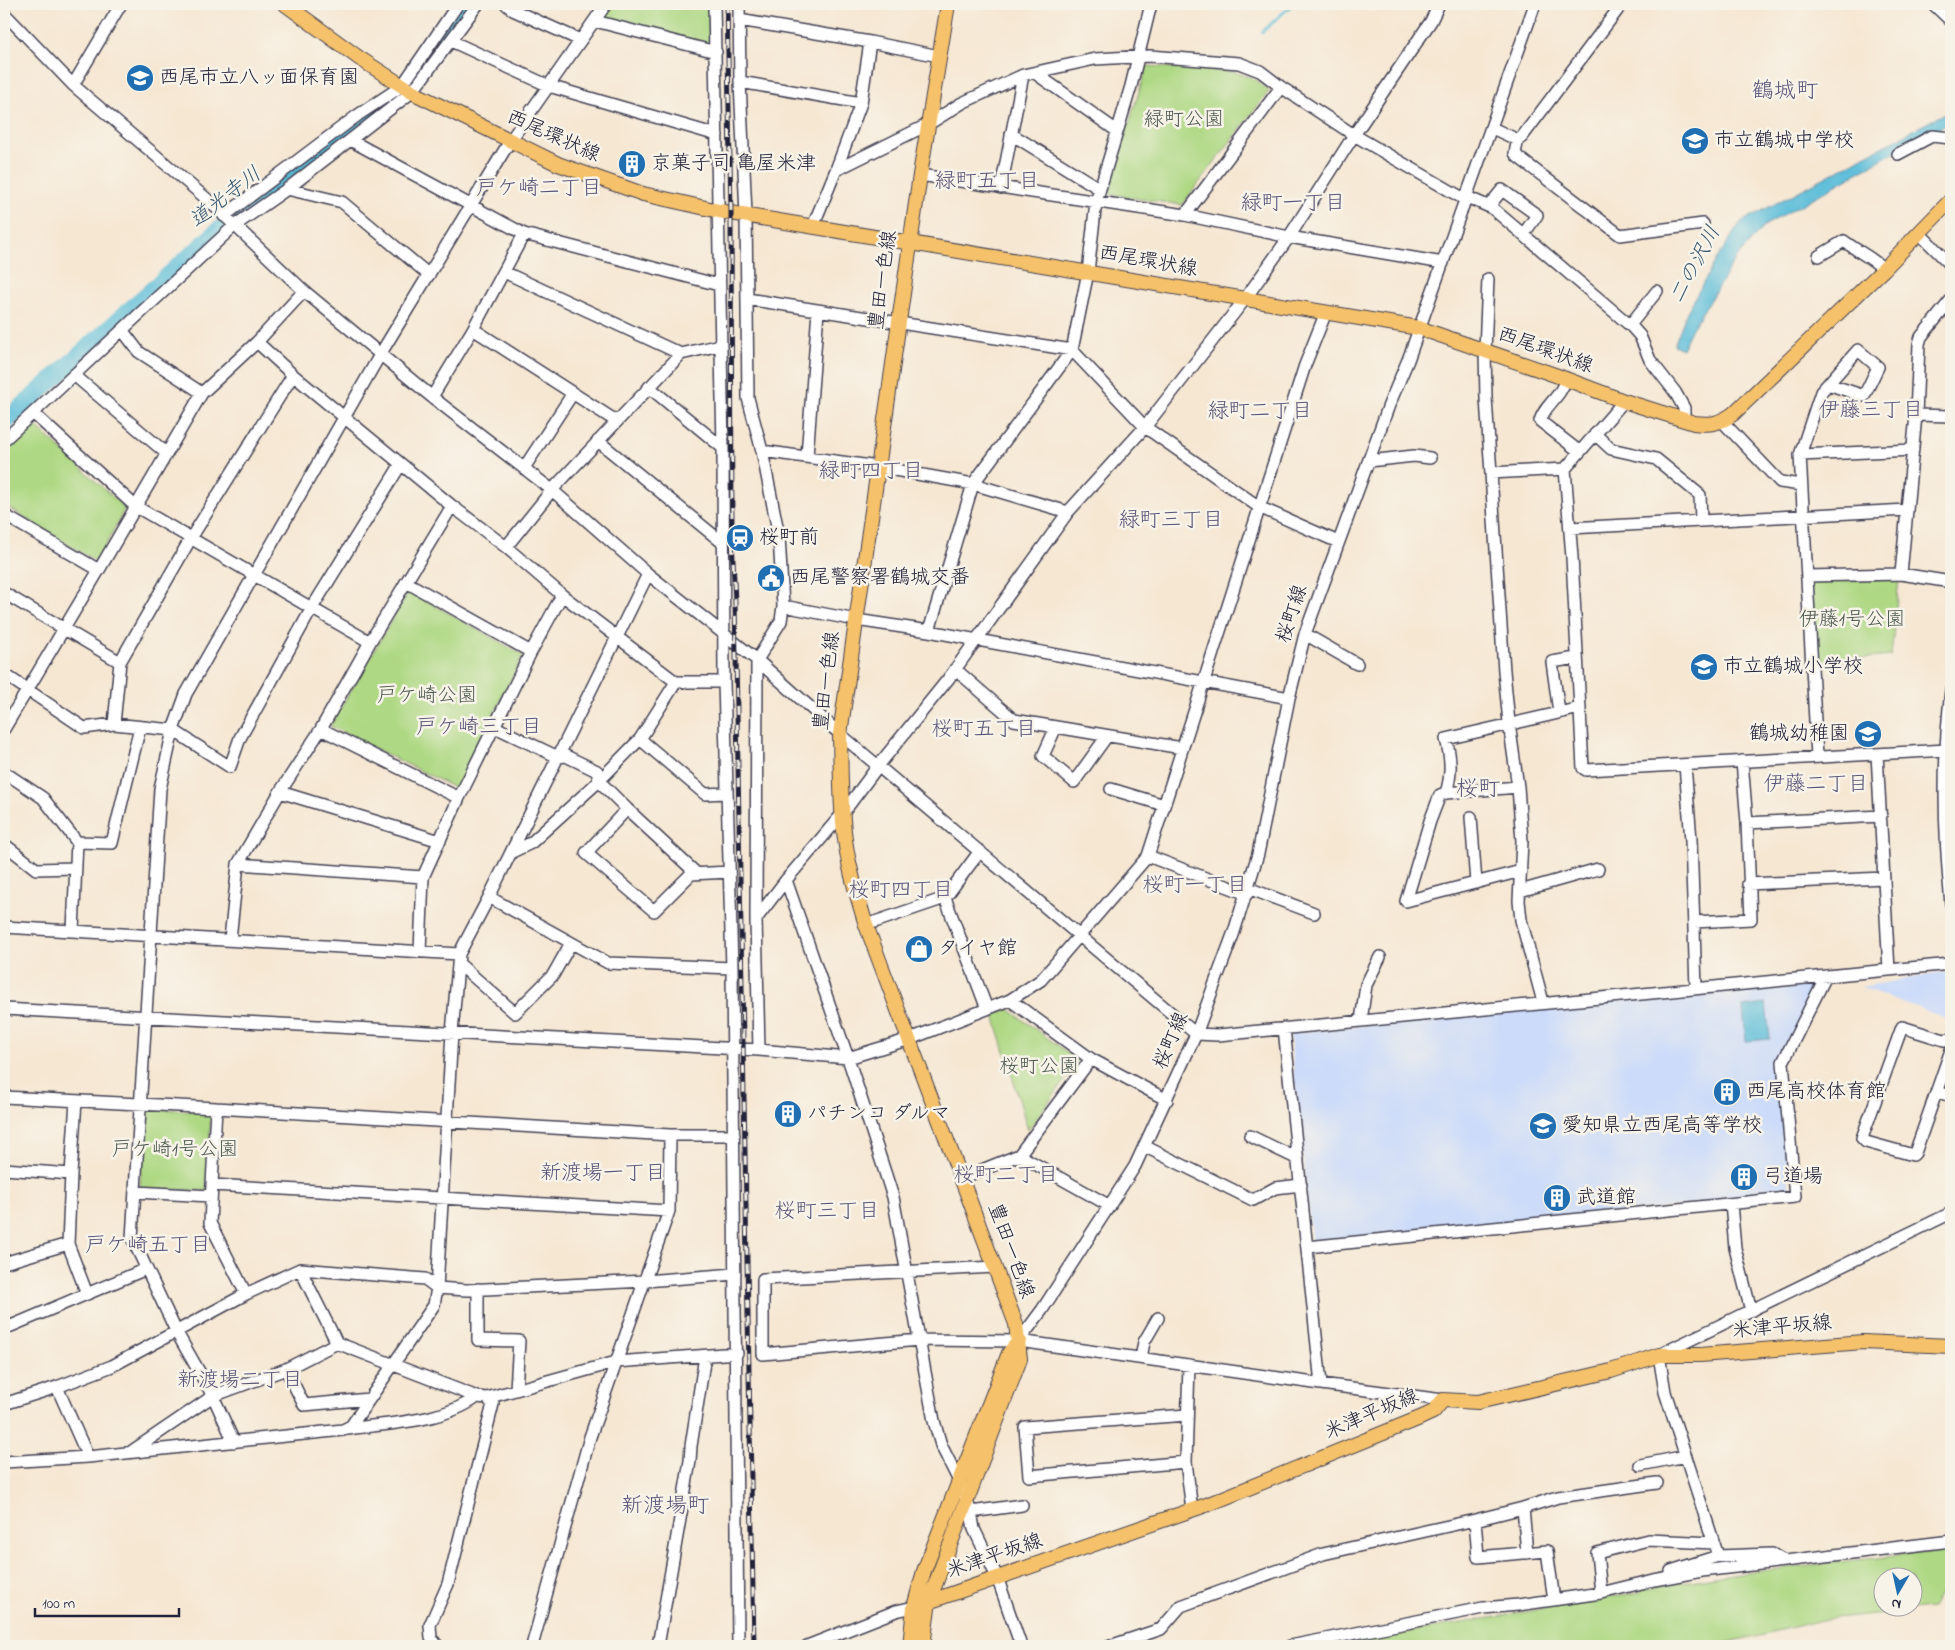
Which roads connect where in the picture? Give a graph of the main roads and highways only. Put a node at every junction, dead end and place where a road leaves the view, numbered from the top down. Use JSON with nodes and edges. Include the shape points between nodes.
{"nodes":[{"id":1,"x":285,"y":4,"type":"edge"},
{"id":2,"x":948,"y":4,"type":"edge"},
{"id":3,"x":1951,"y":200,"type":"edge"},
{"id":4,"x":910,"y":244,"type":"junction"},
{"id":5,"x":1019,"y":1341,"type":"junction"},
{"id":6,"x":1951,"y":1346,"type":"edge"},
{"id":7,"x":930,"y":1601,"type":"junction"},
{"id":8,"x":914,"y":1607,"type":"junction"},
{"id":9,"x":910,"y":1646,"type":"edge"},
{"id":10,"x":923,"y":1646,"type":"edge"}],
"edges":[{"from":1,"to":4,"type":"main road","name":"西尾環状線","via":[[407,89],[558,164],[643,194],[719,211]]},
{"from":2,"to":4,"type":"main road","name":"豊田一色線"},
{"from":3,"to":4,"type":"main road","name":"西尾環状線","via":[[1920,234],[1740,407],[1716,424],[1704,425],[1624,401],[1419,328]]},
{"from":4,"to":5,"type":"main road","name":"豊田一色線","via":[[840,734],[846,845],[866,925],[1016,1324]]},
{"from":5,"to":7,"type":"main road","name":"豊田一色線","via":[[1020,1359],[968,1506]]},
{"from":5,"to":8,"type":"main road","via":[[1009,1353],[924,1571]]},
{"from":6,"to":7,"type":"main road","name":"米津平坂線","via":[[1863,1342],[1700,1355],[1659,1355],[1611,1371],[1478,1402],[1443,1400],[1432,1412],[1420,1418],[1192,1510]]},
{"from":7,"to":8,"type":"main road","name":"米津平坂線"},
{"from":7,"to":10,"type":"main road","name":"豊田一色線"},
{"from":8,"to":9,"type":"main road"}]}
